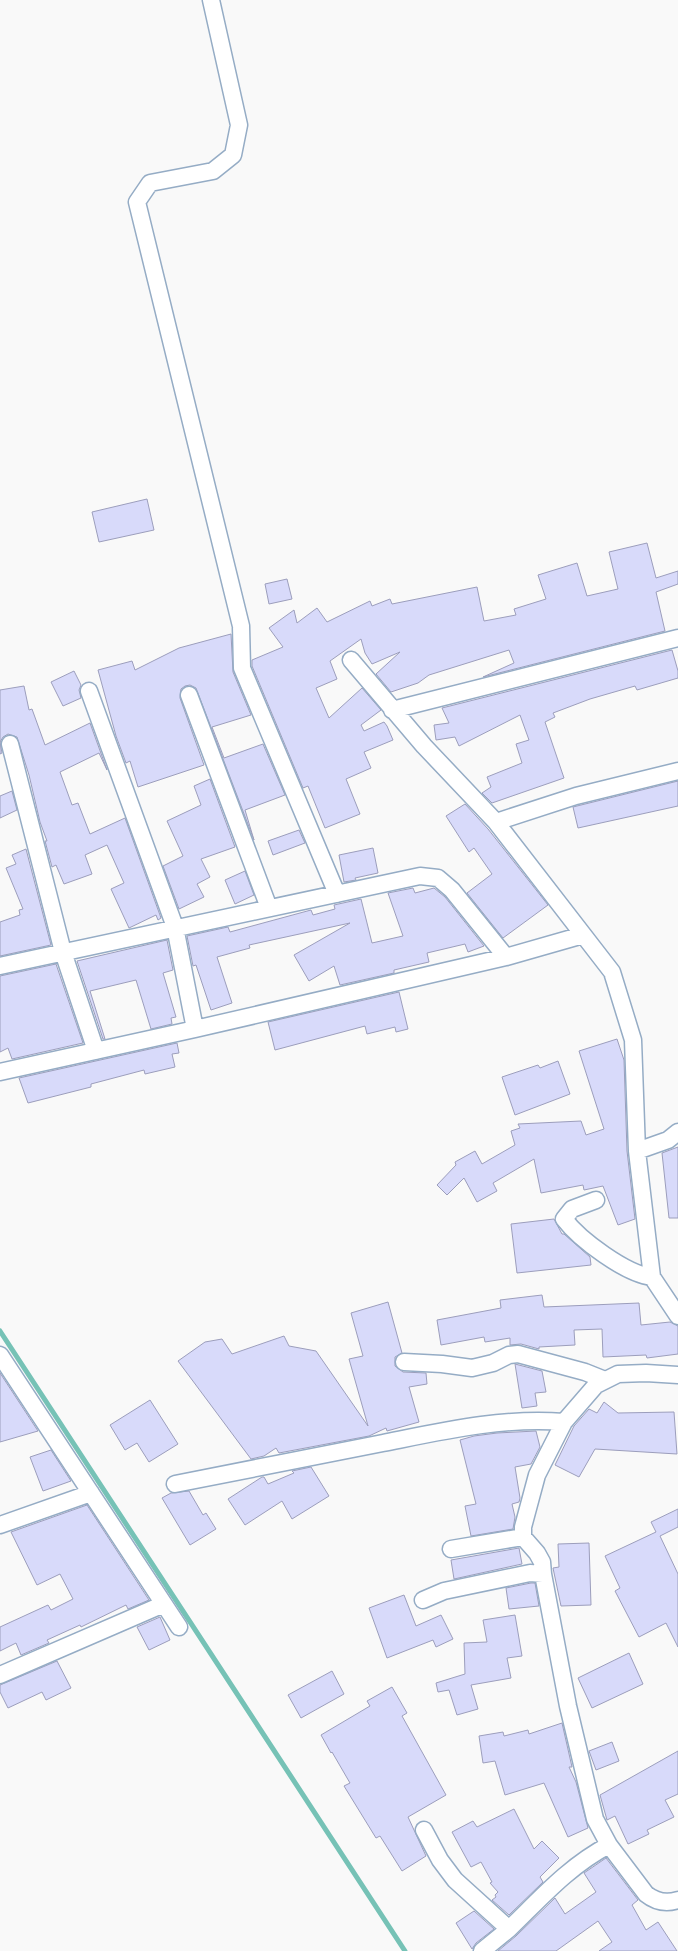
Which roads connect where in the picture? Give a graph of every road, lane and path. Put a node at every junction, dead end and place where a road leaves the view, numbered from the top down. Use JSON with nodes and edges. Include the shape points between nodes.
{"nodes":[{"id":1,"x":211,"y":0,"type":"edge"},
{"id":2,"x":678,"y":638,"type":"edge"},
{"id":3,"x":351,"y":660,"type":"dead end"},
{"id":4,"x":89,"y":691,"type":"dead end"},
{"id":5,"x":189,"y":695,"type":"dead end"},
{"id":6,"x":392,"y":710,"type":"junction"},
{"id":7,"x":10,"y":744,"type":"dead end"},
{"id":8,"x":678,"y":770,"type":"edge"},
{"id":9,"x":496,"y":822,"type":"junction"},
{"id":10,"x":337,"y":894,"type":"junction"},
{"id":11,"x":268,"y":908,"type":"junction"},
{"id":12,"x":175,"y":927,"type":"junction"},
{"id":13,"x":583,"y":935,"type":"junction"},
{"id":14,"x":63,"y":952,"type":"junction"},
{"id":15,"x":506,"y":957,"type":"junction"},
{"id":16,"x":0,"y":966,"type":"edge"},
{"id":17,"x":195,"y":1029,"type":"junction"},
{"id":18,"x":96,"y":1051,"type":"junction"},
{"id":19,"x":0,"y":1072,"type":"edge"},
{"id":20,"x":678,"y":1132,"type":"edge"},
{"id":21,"x":637,"y":1151,"type":"junction"},
{"id":22,"x":596,"y":1200,"type":"dead end"},
{"id":23,"x":652,"y":1278,"type":"junction"},
{"id":24,"x":678,"y":1316,"type":"edge"},
{"id":25,"x":0,"y":1355,"type":"edge"},
{"id":26,"x":404,"y":1362,"type":"dead end"},
{"id":27,"x":678,"y":1375,"type":"edge"},
{"id":28,"x":605,"y":1380,"type":"junction"},
{"id":29,"x":564,"y":1422,"type":"junction"},
{"id":30,"x":174,"y":1484,"type":"dead end"},
{"id":31,"x":91,"y":1493,"type":"junction"},
{"id":32,"x":1,"y":1522,"type":"edge"},
{"id":33,"x":524,"y":1537,"type":"junction"},
{"id":34,"x":451,"y":1549,"type":"dead end"},
{"id":35,"x":543,"y":1574,"type":"junction"},
{"id":36,"x":423,"y":1600,"type":"dead end"},
{"id":37,"x":164,"y":1604,"type":"junction"},
{"id":38,"x":179,"y":1627,"type":"dead end"},
{"id":39,"x":0,"y":1675,"type":"edge"},
{"id":40,"x":424,"y":1830,"type":"dead end"},
{"id":41,"x":609,"y":1845,"type":"junction"},
{"id":42,"x":678,"y":1900,"type":"edge"},
{"id":43,"x":509,"y":1929,"type":"junction"},
{"id":44,"x":482,"y":1951,"type":"edge"}],
"edges":[{"from":1,"to":10,"type":"street","via":[[239,124],[233,155],[213,171],[150,184],[137,202],[241,626],[242,668]]},
{"from":2,"to":6,"type":"street"},
{"from":3,"to":6,"type":"street"},
{"from":4,"to":12,"type":"street"},
{"from":5,"to":11,"type":"street"},
{"from":6,"to":9,"type":"street"},
{"from":7,"to":14,"type":"street"},
{"from":8,"to":9,"type":"street","via":[[576,796]]},
{"from":9,"to":13,"type":"street"},
{"from":10,"to":11,"type":"street"},
{"from":10,"to":15,"type":"street","via":[[420,876],[438,878],[452,890]]},
{"from":11,"to":12,"type":"street"},
{"from":12,"to":14,"type":"street"},
{"from":12,"to":17,"type":"street"},
{"from":13,"to":15,"type":"street"},
{"from":13,"to":21,"type":"street","via":[[612,972],[633,1040]]},
{"from":14,"to":16,"type":"street"},
{"from":14,"to":18,"type":"street"},
{"from":15,"to":17,"type":"street"},
{"from":17,"to":18,"type":"street"},
{"from":18,"to":19,"type":"street"},
{"from":20,"to":21,"type":"street","via":[[668,1140]]},
{"from":21,"to":23,"type":"street"},
{"from":22,"to":23,"type":"street","via":[[572,1209],[564,1220],[574,1232],[630,1271]]},
{"from":23,"to":24,"type":"street"},
{"from":25,"to":31,"type":"street"},
{"from":26,"to":28,"type":"street","via":[[472,1368],[493,1363],[509,1354],[518,1354]]},
{"from":27,"to":28,"type":"street","via":[[618,1374]]},
{"from":28,"to":29,"type":"street","via":[[596,1385]]},
{"from":29,"to":30,"type":"street","via":[[512,1421],[462,1428]]},
{"from":29,"to":33,"type":"street","via":[[536,1475],[523,1527]]},
{"from":31,"to":32,"type":"street"},
{"from":31,"to":37,"type":"street"},
{"from":33,"to":34,"type":"street"},
{"from":33,"to":35,"type":"street","via":[[542,1562]]},
{"from":35,"to":36,"type":"street","via":[[444,1591]]},
{"from":35,"to":41,"type":"street","via":[[588,1796],[595,1819]]},
{"from":37,"to":38,"type":"street"},
{"from":37,"to":39,"type":"street"},
{"from":40,"to":43,"type":"street","via":[[455,1880]]},
{"from":41,"to":42,"type":"street","via":[[652,1900]]},
{"from":41,"to":43,"type":"street","via":[[572,1868]]},
{"from":43,"to":44,"type":"street"}]}
